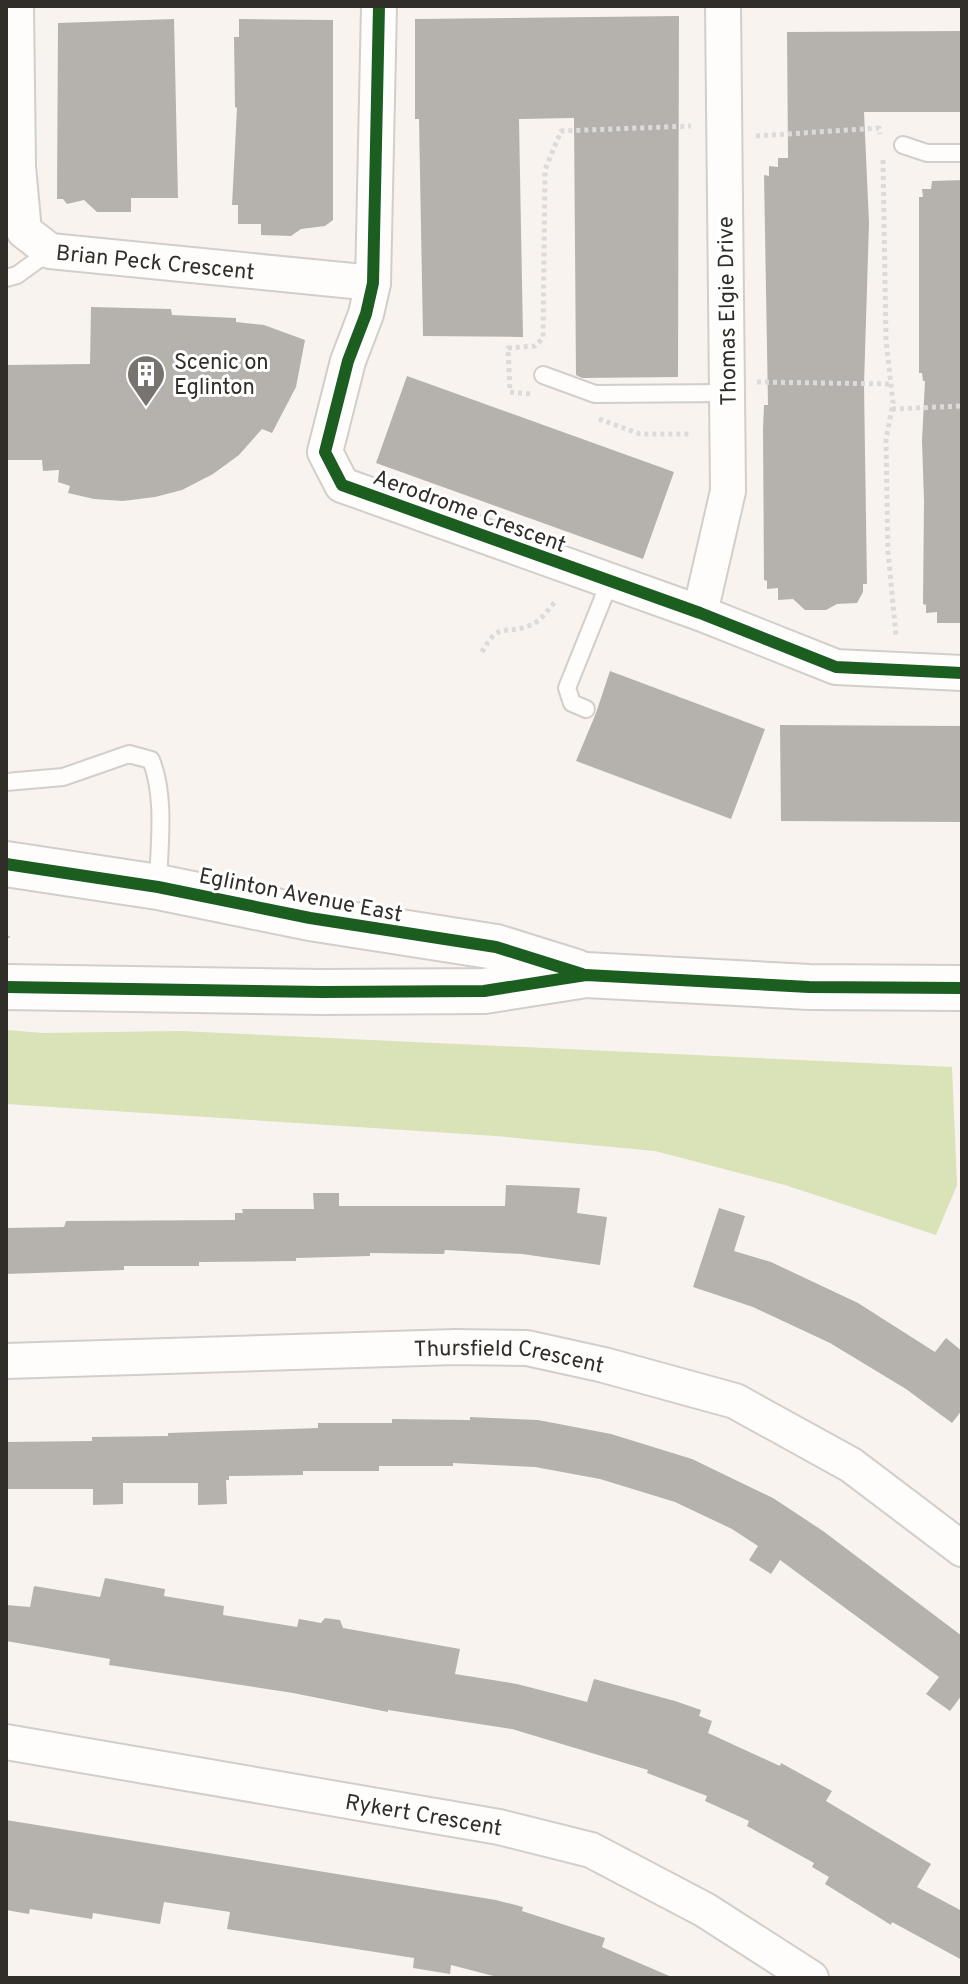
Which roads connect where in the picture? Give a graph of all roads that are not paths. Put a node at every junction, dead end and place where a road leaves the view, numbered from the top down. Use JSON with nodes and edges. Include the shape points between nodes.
{"nodes":[{"id":1,"x":16,"y":6,"type":"edge"},
{"id":2,"x":379,"y":6,"type":"edge"},
{"id":3,"x":723,"y":6,"type":"edge"},
{"id":4,"x":903,"y":145,"type":"dead end"},
{"id":5,"x":962,"y":153,"type":"edge"},
{"id":6,"x":27,"y":239,"type":"edge"},
{"id":7,"x":6,"y":278,"type":"edge"},
{"id":8,"x":373,"y":283,"type":"junction"},
{"id":9,"x":543,"y":375,"type":"dead end"},
{"id":10,"x":727,"y":387,"type":"junction"},
{"id":11,"x":610,"y":581,"type":"junction"},
{"id":12,"x":700,"y":613,"type":"junction"},
{"id":13,"x":962,"y":673,"type":"edge"},
{"id":14,"x":586,"y":709,"type":"dead end"},
{"id":15,"x":6,"y":782,"type":"edge"},
{"id":16,"x":6,"y":864,"type":"edge"},
{"id":17,"x":158,"y":887,"type":"junction"},
{"id":18,"x":586,"y":975,"type":"junction"},
{"id":19,"x":6,"y":987,"type":"edge"},
{"id":20,"x":962,"y":988,"type":"edge"},
{"id":21,"x":6,"y":1361,"type":"edge"},
{"id":22,"x":962,"y":1549,"type":"edge"},
{"id":23,"x":6,"y":1742,"type":"edge"},
{"id":24,"x":811,"y":1978,"type":"edge"}],
"edges":[{"from":1,"to":6,"type":"street","via":[[18,167]]},
{"from":2,"to":8,"type":"street","name":"Aerodrome Crescent"},
{"from":3,"to":10,"type":"street","name":"Thomas Elgie Drive"},
{"from":4,"to":5,"type":"lane","via":[[927,153]]},
{"from":6,"to":7,"type":"lane","via":[[17,275]]},
{"from":6,"to":8,"type":"street","name":"Brian Peck Crescent"},
{"from":8,"to":11,"type":"street","name":"Aerodrome Crescent","via":[[325,452],[342,485]]},
{"from":9,"to":10,"type":"lane","via":[[595,394]]},
{"from":10,"to":12,"type":"street","name":"Thomas Elgie Drive","via":[[728,491]]},
{"from":11,"to":12,"type":"street","name":"Aerodrome Crescent"},
{"from":11,"to":14,"type":"lane","via":[[567,688],[572,703]]},
{"from":12,"to":13,"type":"street","name":"Aerodrome Crescent","via":[[836,667]]},
{"from":15,"to":17,"type":"lane","via":[[63,777],[129,754],[151,760],[161,798]]},
{"from":16,"to":17,"type":"main road","name":"Eglinton Avenue East"},
{"from":17,"to":18,"type":"main road","name":"Eglinton Avenue East","via":[[496,947]]},
{"from":18,"to":19,"type":"main road","name":"Eglinton Avenue East","via":[[484,991]]},
{"from":18,"to":20,"type":"main road","name":"Eglinton Avenue East","via":[[809,987]]},
{"from":21,"to":22,"type":"street","name":"Thursfield Crescent","via":[[527,1348],[735,1401],[851,1465]]},
{"from":23,"to":24,"type":"street","name":"Rykert Crescent","via":[[499,1827],[591,1850],[705,1910]]}]}
